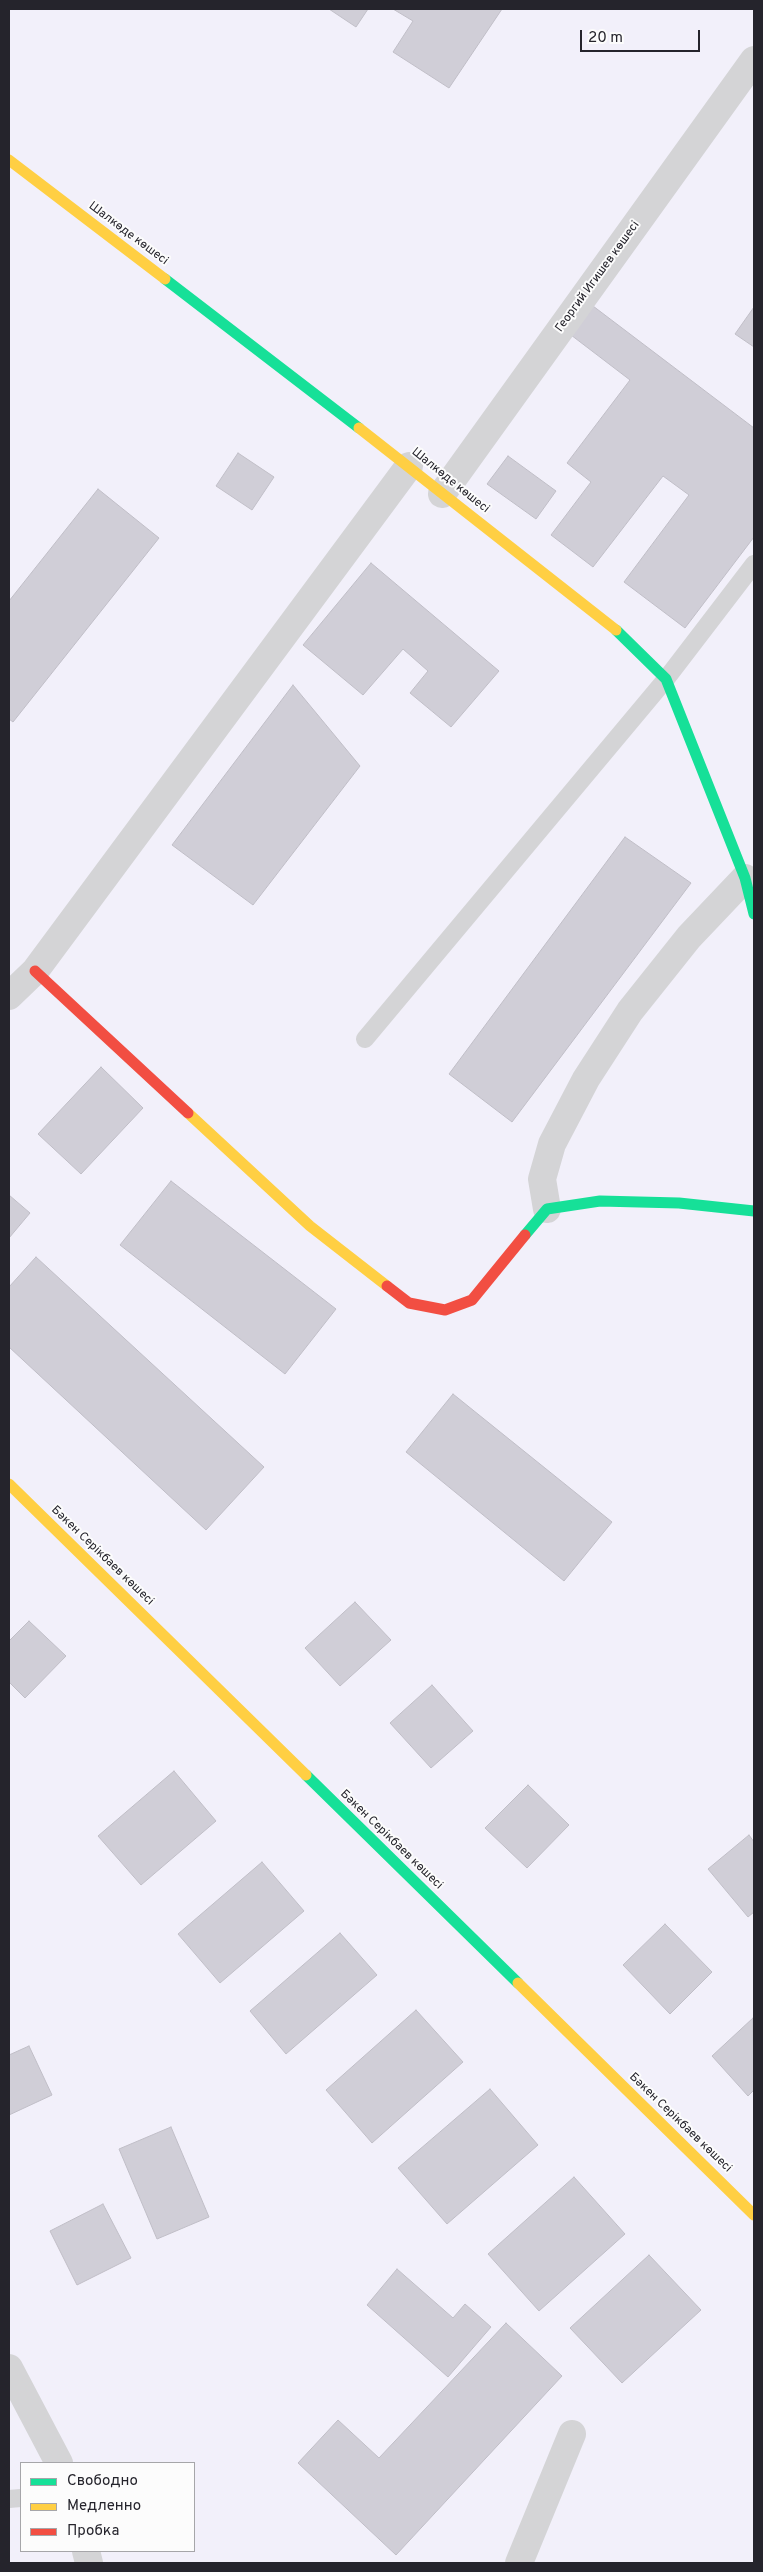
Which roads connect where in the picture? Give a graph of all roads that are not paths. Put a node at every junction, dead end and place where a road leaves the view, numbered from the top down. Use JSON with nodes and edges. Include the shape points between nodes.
{"nodes":[{"id":1,"x":754,"y":60,"type":"edge"},
{"id":2,"x":9,"y":160,"type":"edge"},
{"id":3,"x":409,"y":466,"type":"junction"},
{"id":4,"x":442,"y":494,"type":"junction"},
{"id":5,"x":754,"y":564,"type":"edge"},
{"id":6,"x":666,"y":679,"type":"junction"},
{"id":7,"x":745,"y":878,"type":"junction"},
{"id":8,"x":754,"y":914,"type":"edge"},
{"id":9,"x":35,"y":971,"type":"junction"},
{"id":10,"x":9,"y":996,"type":"edge"},
{"id":11,"x":365,"y":1039,"type":"dead end"},
{"id":12,"x":547,"y":1209,"type":"junction"},
{"id":13,"x":754,"y":1211,"type":"edge"},
{"id":14,"x":9,"y":1484,"type":"edge"},
{"id":15,"x":754,"y":2215,"type":"edge"},
{"id":16,"x":9,"y":2368,"type":"edge"},
{"id":17,"x":572,"y":2434,"type":"dead end"},
{"id":18,"x":58,"y":2462,"type":"edge"},
{"id":19,"x":519,"y":2563,"type":"edge"}],
"edges":[{"from":1,"to":4,"type":"street","name":"Георгий Игишев көшесі"},
{"from":2,"to":3,"type":"street","name":"Шалкөде көшесі"},
{"from":3,"to":4,"type":"street","name":"Шалкөде көшесі"},
{"from":3,"to":9,"type":"street"},
{"from":4,"to":6,"type":"street","name":"Шалкөде көшесі","via":[[630,641]]},
{"from":5,"to":6,"type":"lane"},
{"from":6,"to":7,"type":"street","name":"Шалкөде көшесі"},
{"from":6,"to":11,"type":"lane"},
{"from":7,"to":8,"type":"street","name":"Шалкөде көшесі"},
{"from":7,"to":12,"type":"street","via":[[690,937],[630,1011],[586,1079],[552,1144],[542,1179]]},
{"from":9,"to":10,"type":"street"},
{"from":9,"to":12,"type":"street","via":[[310,1226],[409,1304],[445,1310],[472,1300]]},
{"from":12,"to":13,"type":"street","via":[[600,1201],[679,1202]]},
{"from":14,"to":15,"type":"street","name":"Бәкен Серікбаев көшесі"},
{"from":16,"to":18,"type":"street"},
{"from":17,"to":19,"type":"street"}]}
